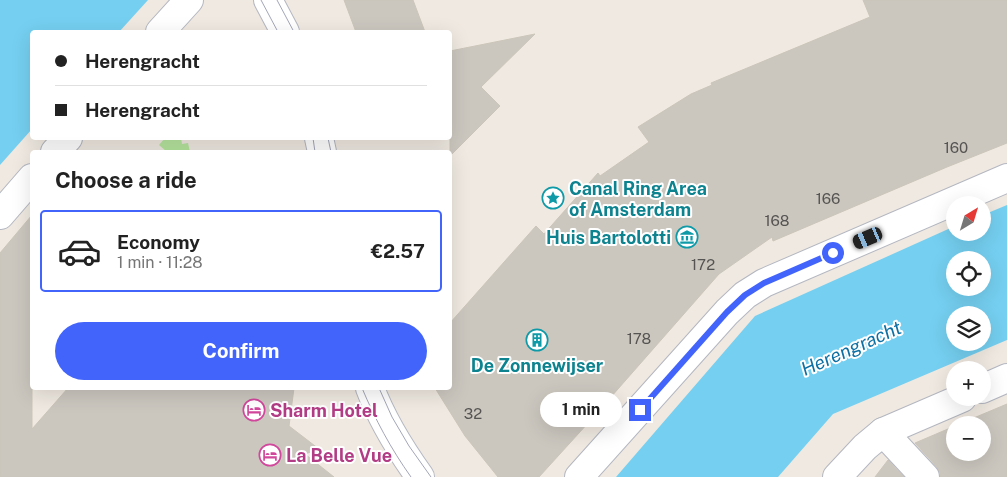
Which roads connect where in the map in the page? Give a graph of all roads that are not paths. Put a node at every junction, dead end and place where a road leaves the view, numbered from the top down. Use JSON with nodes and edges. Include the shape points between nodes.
{"nodes":[{"id":1,"x":188,"y":0,"type":"edge"},
{"id":2,"x":268,"y":0,"type":"edge"},
{"id":3,"x":162,"y":30,"type":"edge"},
{"id":4,"x":284,"y":30,"type":"edge"},
{"id":5,"x":66,"y":140,"type":"edge"},
{"id":6,"x":57,"y":150,"type":"edge"},
{"id":7,"x":1007,"y":178,"type":"edge"},
{"id":8,"x":30,"y":180,"type":"edge"},
{"id":9,"x":0,"y":215,"type":"edge"},
{"id":10,"x":1007,"y":378,"type":"edge"},
{"id":11,"x":991,"y":385,"type":"edge"},
{"id":12,"x":371,"y":390,"type":"edge"},
{"id":13,"x":946,"y":405,"type":"edge"},
{"id":14,"x":883,"y":432,"type":"junction"},
{"id":15,"x":590,"y":473,"type":"edge"},
{"id":16,"x":420,"y":477,"type":"edge"},
{"id":17,"x":837,"y":477,"type":"edge"},
{"id":18,"x":925,"y":477,"type":"edge"}],
"edges":[{"from":1,"to":3,"type":"street"},
{"from":2,"to":4,"type":"street"},
{"from":5,"to":6,"type":"street"},
{"from":7,"to":15,"type":"street","via":[[764,283],[745,295]]},
{"from":8,"to":9,"type":"street"},
{"from":10,"to":11,"type":"street"},
{"from":12,"to":16,"type":"street","via":[[386,426]]},
{"from":13,"to":14,"type":"street"},
{"from":14,"to":17,"type":"street"},
{"from":14,"to":18,"type":"street"}]}
